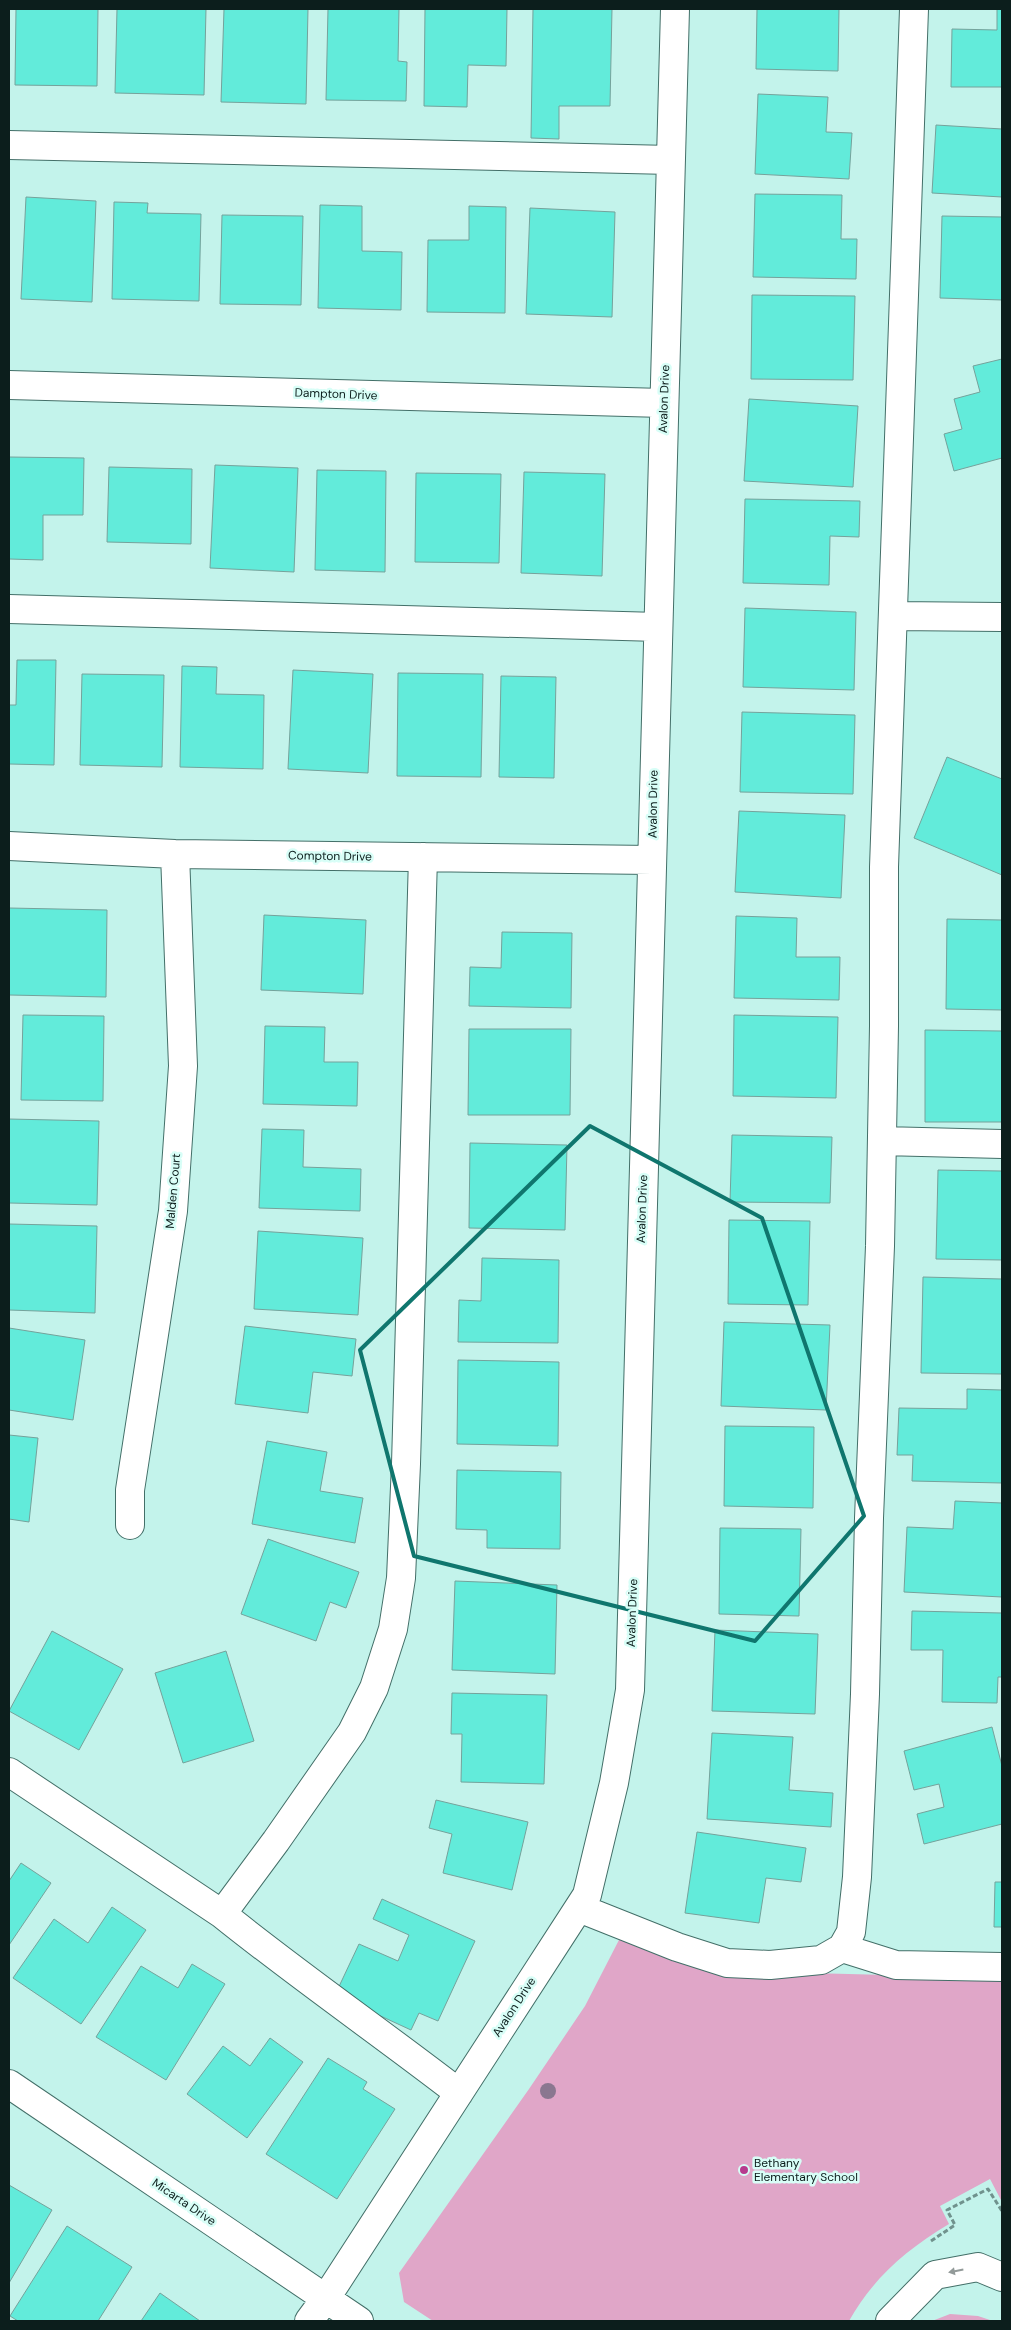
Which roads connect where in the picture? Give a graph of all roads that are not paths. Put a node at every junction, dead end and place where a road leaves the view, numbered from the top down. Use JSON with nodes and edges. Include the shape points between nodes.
{"nodes":[{"id":1,"x":675,"y":9,"type":"edge"},
{"id":2,"x":914,"y":9,"type":"edge"},
{"id":3,"x":9,"y":145,"type":"edge"},
{"id":4,"x":671,"y":160,"type":"junction"},
{"id":5,"x":9,"y":385,"type":"edge"},
{"id":6,"x":664,"y":404,"type":"junction"},
{"id":7,"x":9,"y":609,"type":"edge"},
{"id":8,"x":894,"y":616,"type":"junction"},
{"id":9,"x":1002,"y":616,"type":"edge"},
{"id":10,"x":658,"y":627,"type":"junction"},
{"id":11,"x":9,"y":846,"type":"edge"},
{"id":12,"x":175,"y":854,"type":"junction"},
{"id":13,"x":423,"y":857,"type":"junction"},
{"id":14,"x":652,"y":860,"type":"junction"},
{"id":15,"x":882,"y":1141,"type":"junction"},
{"id":16,"x":1002,"y":1144,"type":"edge"},
{"id":17,"x":130,"y":1525,"type":"dead end"},
{"id":18,"x":9,"y":1772,"type":"edge"},
{"id":19,"x":579,"y":1908,"type":"junction"},
{"id":20,"x":222,"y":1914,"type":"junction"},
{"id":21,"x":842,"y":1948,"type":"junction"},
{"id":22,"x":1002,"y":1967,"type":"edge"},
{"id":23,"x":9,"y":2084,"type":"edge"},
{"id":24,"x":459,"y":2093,"type":"junction"},
{"id":25,"x":1002,"y":2277,"type":"edge"},
{"id":26,"x":326,"y":2298,"type":"junction"},
{"id":27,"x":309,"y":2321,"type":"edge"},
{"id":28,"x":359,"y":2321,"type":"edge"},
{"id":29,"x":890,"y":2321,"type":"edge"}],
"edges":[{"from":1,"to":4,"type":"street","name":"Avalon Drive"},
{"from":2,"to":8,"type":"street"},
{"from":3,"to":4,"type":"street"},
{"from":4,"to":6,"type":"street","name":"Avalon Drive"},
{"from":5,"to":6,"type":"street","name":"Dampton Drive"},
{"from":6,"to":10,"type":"street","name":"Avalon Drive"},
{"from":7,"to":10,"type":"street"},
{"from":8,"to":9,"type":"street"},
{"from":8,"to":15,"type":"street","via":[[884,867]]},
{"from":10,"to":14,"type":"street","name":"Avalon Drive"},
{"from":11,"to":12,"type":"street","name":"Compton Drive"},
{"from":12,"to":13,"type":"street","name":"Compton Drive"},
{"from":12,"to":17,"type":"street","name":"Malden Court","via":[[183,1066],[173,1211],[130,1490]]},
{"from":13,"to":14,"type":"street","name":"Compton Drive"},
{"from":13,"to":20,"type":"street","via":[[406,1464],[401,1578],[393,1629],[374,1688],[352,1732]]},
{"from":14,"to":19,"type":"street","name":"Avalon Drive","via":[[630,1690],[614,1783],[587,1895]]},
{"from":15,"to":16,"type":"street"},
{"from":15,"to":21,"type":"street","via":[[857,1867],[851,1932]]},
{"from":18,"to":20,"type":"street"},
{"from":19,"to":21,"type":"street","via":[[677,1948],[727,1963],[770,1965],[821,1960]]},
{"from":19,"to":24,"type":"street","name":"Avalon Drive"},
{"from":20,"to":24,"type":"street","via":[[284,1964]]},
{"from":21,"to":22,"type":"street","via":[[896,1964]]},
{"from":23,"to":26,"type":"street","name":"Micarta Drive"},
{"from":24,"to":26,"type":"street","name":"Avalon Drive"},
{"from":25,"to":29,"type":"street","one_way":true,"via":[[978,2267],[935,2275]]},
{"from":26,"to":27,"type":"street","name":"Avalon Drive"},
{"from":26,"to":28,"type":"street","name":"Micarta Drive"}]}
